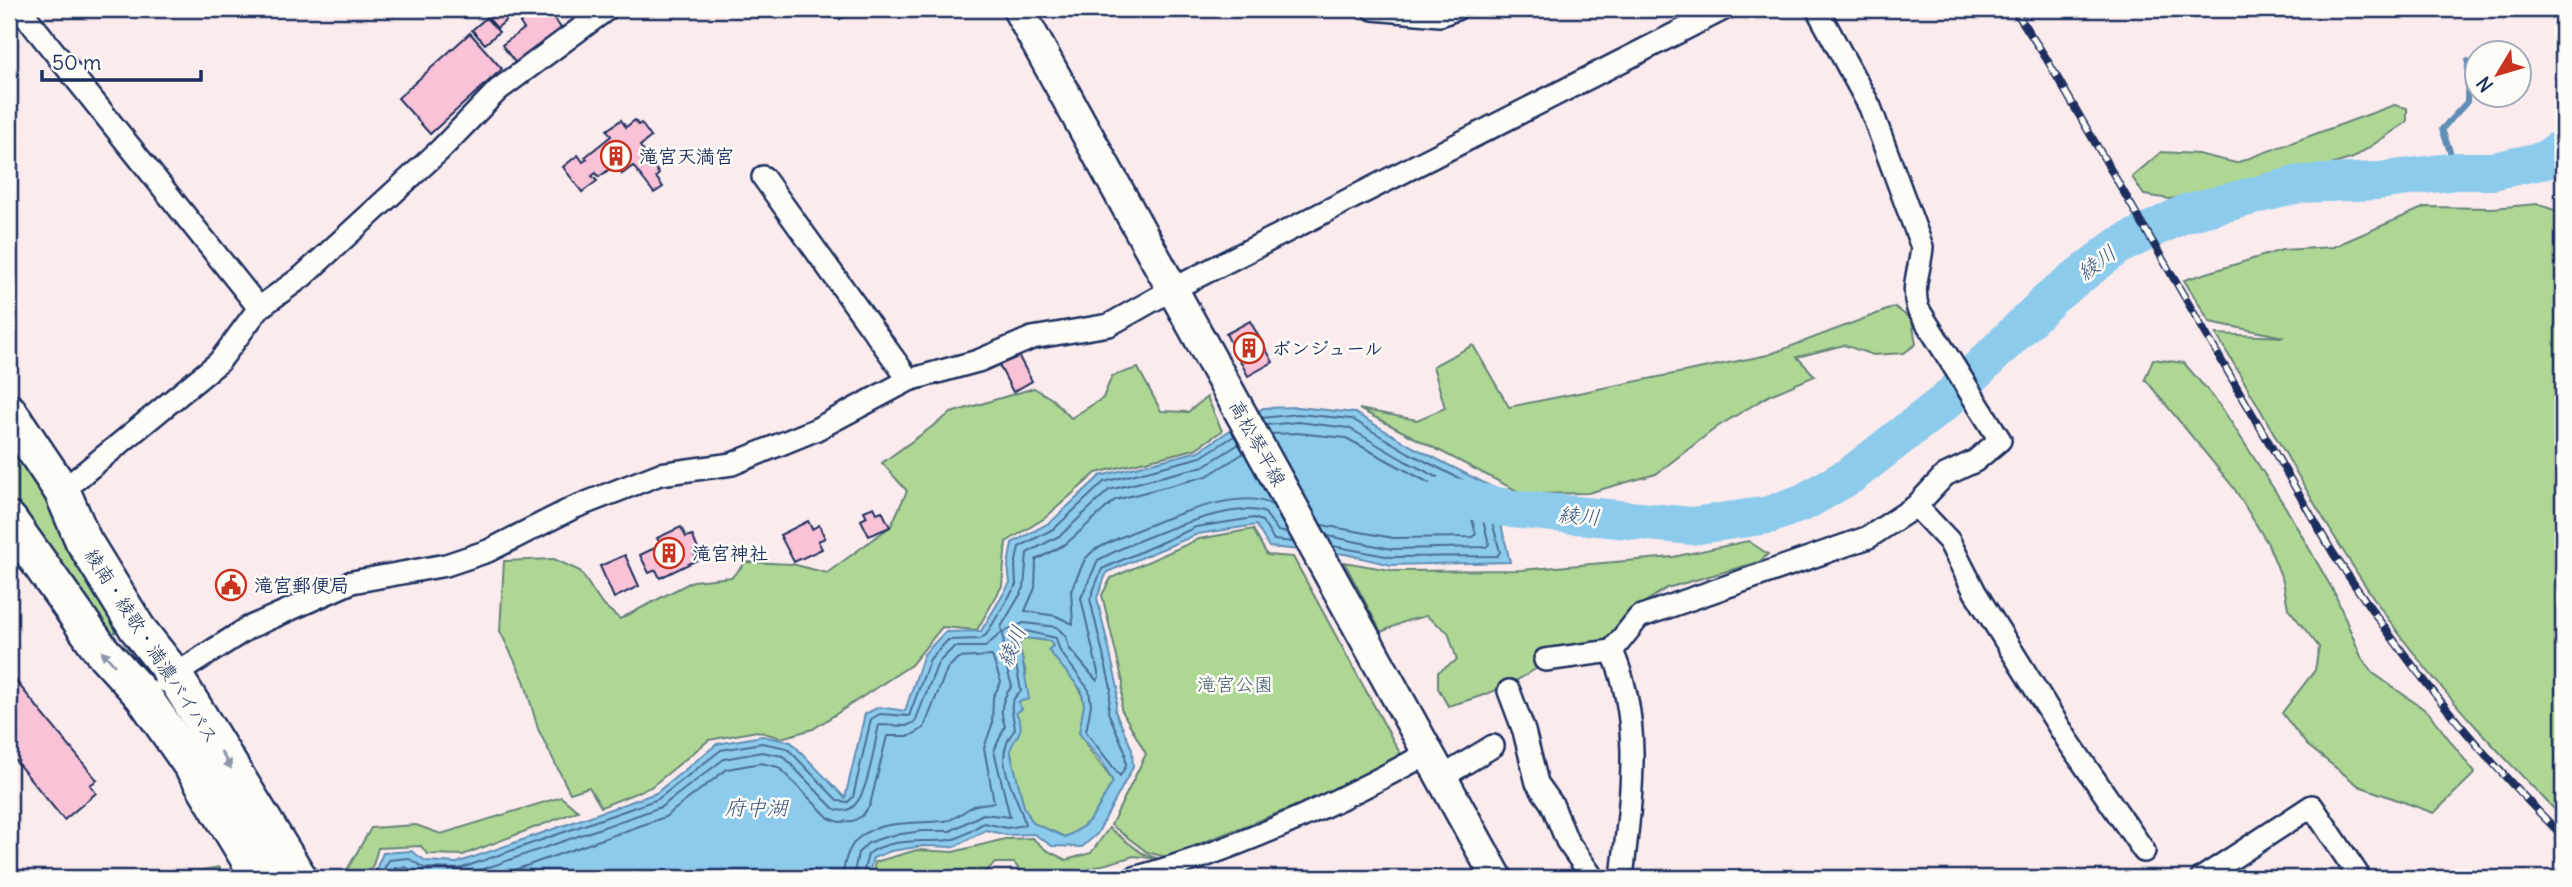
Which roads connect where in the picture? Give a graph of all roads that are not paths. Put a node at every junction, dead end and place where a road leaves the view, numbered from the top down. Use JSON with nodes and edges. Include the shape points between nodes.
{"nodes":[{"id":1,"x":20,"y":9,"type":"edge"},
{"id":2,"x":607,"y":9,"type":"edge"},
{"id":3,"x":1018,"y":9,"type":"edge"},
{"id":4,"x":1373,"y":9,"type":"edge"},
{"id":5,"x":1456,"y":9,"type":"edge"},
{"id":6,"x":1724,"y":9,"type":"edge"},
{"id":7,"x":1817,"y":9,"type":"edge"},
{"id":8,"x":763,"y":177,"type":"dead end"},
{"id":9,"x":1173,"y":289,"type":"junction"},
{"id":10,"x":259,"y":309,"type":"junction"},
{"id":11,"x":909,"y":380,"type":"junction"},
{"id":12,"x":9,"y":412,"type":"edge"},
{"id":13,"x":62,"y":491,"type":"junction"},
{"id":14,"x":1916,"y":506,"type":"junction"},
{"id":15,"x":9,"y":520,"type":"edge"},
{"id":16,"x":1612,"y":651,"type":"junction"},
{"id":17,"x":1545,"y":660,"type":"dead end"},
{"id":18,"x":174,"y":675,"type":"junction"},
{"id":19,"x":1509,"y":691,"type":"dead end"},
{"id":20,"x":143,"y":696,"type":"junction"},
{"id":21,"x":1493,"y":746,"type":"dead end"},
{"id":22,"x":1435,"y":766,"type":"junction"},
{"id":23,"x":2144,"y":851,"type":"dead end"},
{"id":24,"x":259,"y":856,"type":"edge"},
{"id":25,"x":1162,"y":874,"type":"edge"},
{"id":26,"x":299,"y":878,"type":"edge"},
{"id":27,"x":1134,"y":878,"type":"edge"},
{"id":28,"x":1497,"y":878,"type":"edge"},
{"id":29,"x":1593,"y":878,"type":"edge"},
{"id":30,"x":1622,"y":878,"type":"edge"},
{"id":31,"x":2202,"y":878,"type":"edge"},
{"id":32,"x":2360,"y":878,"type":"edge"}],
"edges":[{"from":1,"to":10,"type":"street"},
{"from":2,"to":10,"type":"street","via":[[498,90],[303,276]]},
{"from":3,"to":9,"type":"main road","name":"高松琴平線"},
{"from":4,"to":5,"type":"street","via":[[1440,15]]},
{"from":6,"to":9,"type":"street"},
{"from":7,"to":14,"type":"street","via":[[1870,107],[1922,247],[1913,291],[1919,309],[2000,440],[1975,461],[1945,475]]},
{"from":8,"to":11,"type":"street"},
{"from":9,"to":11,"type":"street","via":[[1110,325],[1032,338],[978,361]]},
{"from":9,"to":22,"type":"main road","name":"高松琴平線"},
{"from":10,"to":13,"type":"street","via":[[219,362]]},
{"from":11,"to":18,"type":"street","via":[[816,430],[733,464],[660,474],[573,508],[488,551],[446,565],[352,582],[247,628]]},
{"from":12,"to":13,"type":"highway","name":"綾南・綾歌・満濃バイパス"},
{"from":13,"to":18,"type":"highway","name":"綾南・綾歌・満濃バイパス","via":[[82,540],[137,628]]},
{"from":14,"to":16,"type":"street","via":[[1869,537],[1639,617]]},
{"from":14,"to":23,"type":"street","via":[[1949,541],[1975,592],[2068,741]]},
{"from":20,"to":15,"type":"highway","name":"綾南・綾歌・満濃バイパス","one_way":true,"via":[[102,650]]},
{"from":16,"to":17,"type":"street"},
{"from":16,"to":30,"type":"street","via":[[1624,678],[1632,741],[1632,791]]},
{"from":18,"to":20,"type":"street"},
{"from":18,"to":24,"type":"highway","name":"綾南・綾歌・満濃バイパス","one_way":true},
{"from":19,"to":29,"type":"street","via":[[1537,783],[1552,804],[1567,841]]},
{"from":20,"to":24,"type":"highway","name":"綾南・綾歌・満濃バイパス"},
{"from":21,"to":22,"type":"street"},
{"from":22,"to":25,"type":"street"},
{"from":22,"to":28,"type":"main road","name":"高松琴平線"},
{"from":24,"to":26,"type":"highway","name":"綾南・綾歌・満濃バイパス"},
{"from":25,"to":27,"type":"street"},
{"from":31,"to":32,"type":"street","via":[[2312,806]]}]}
